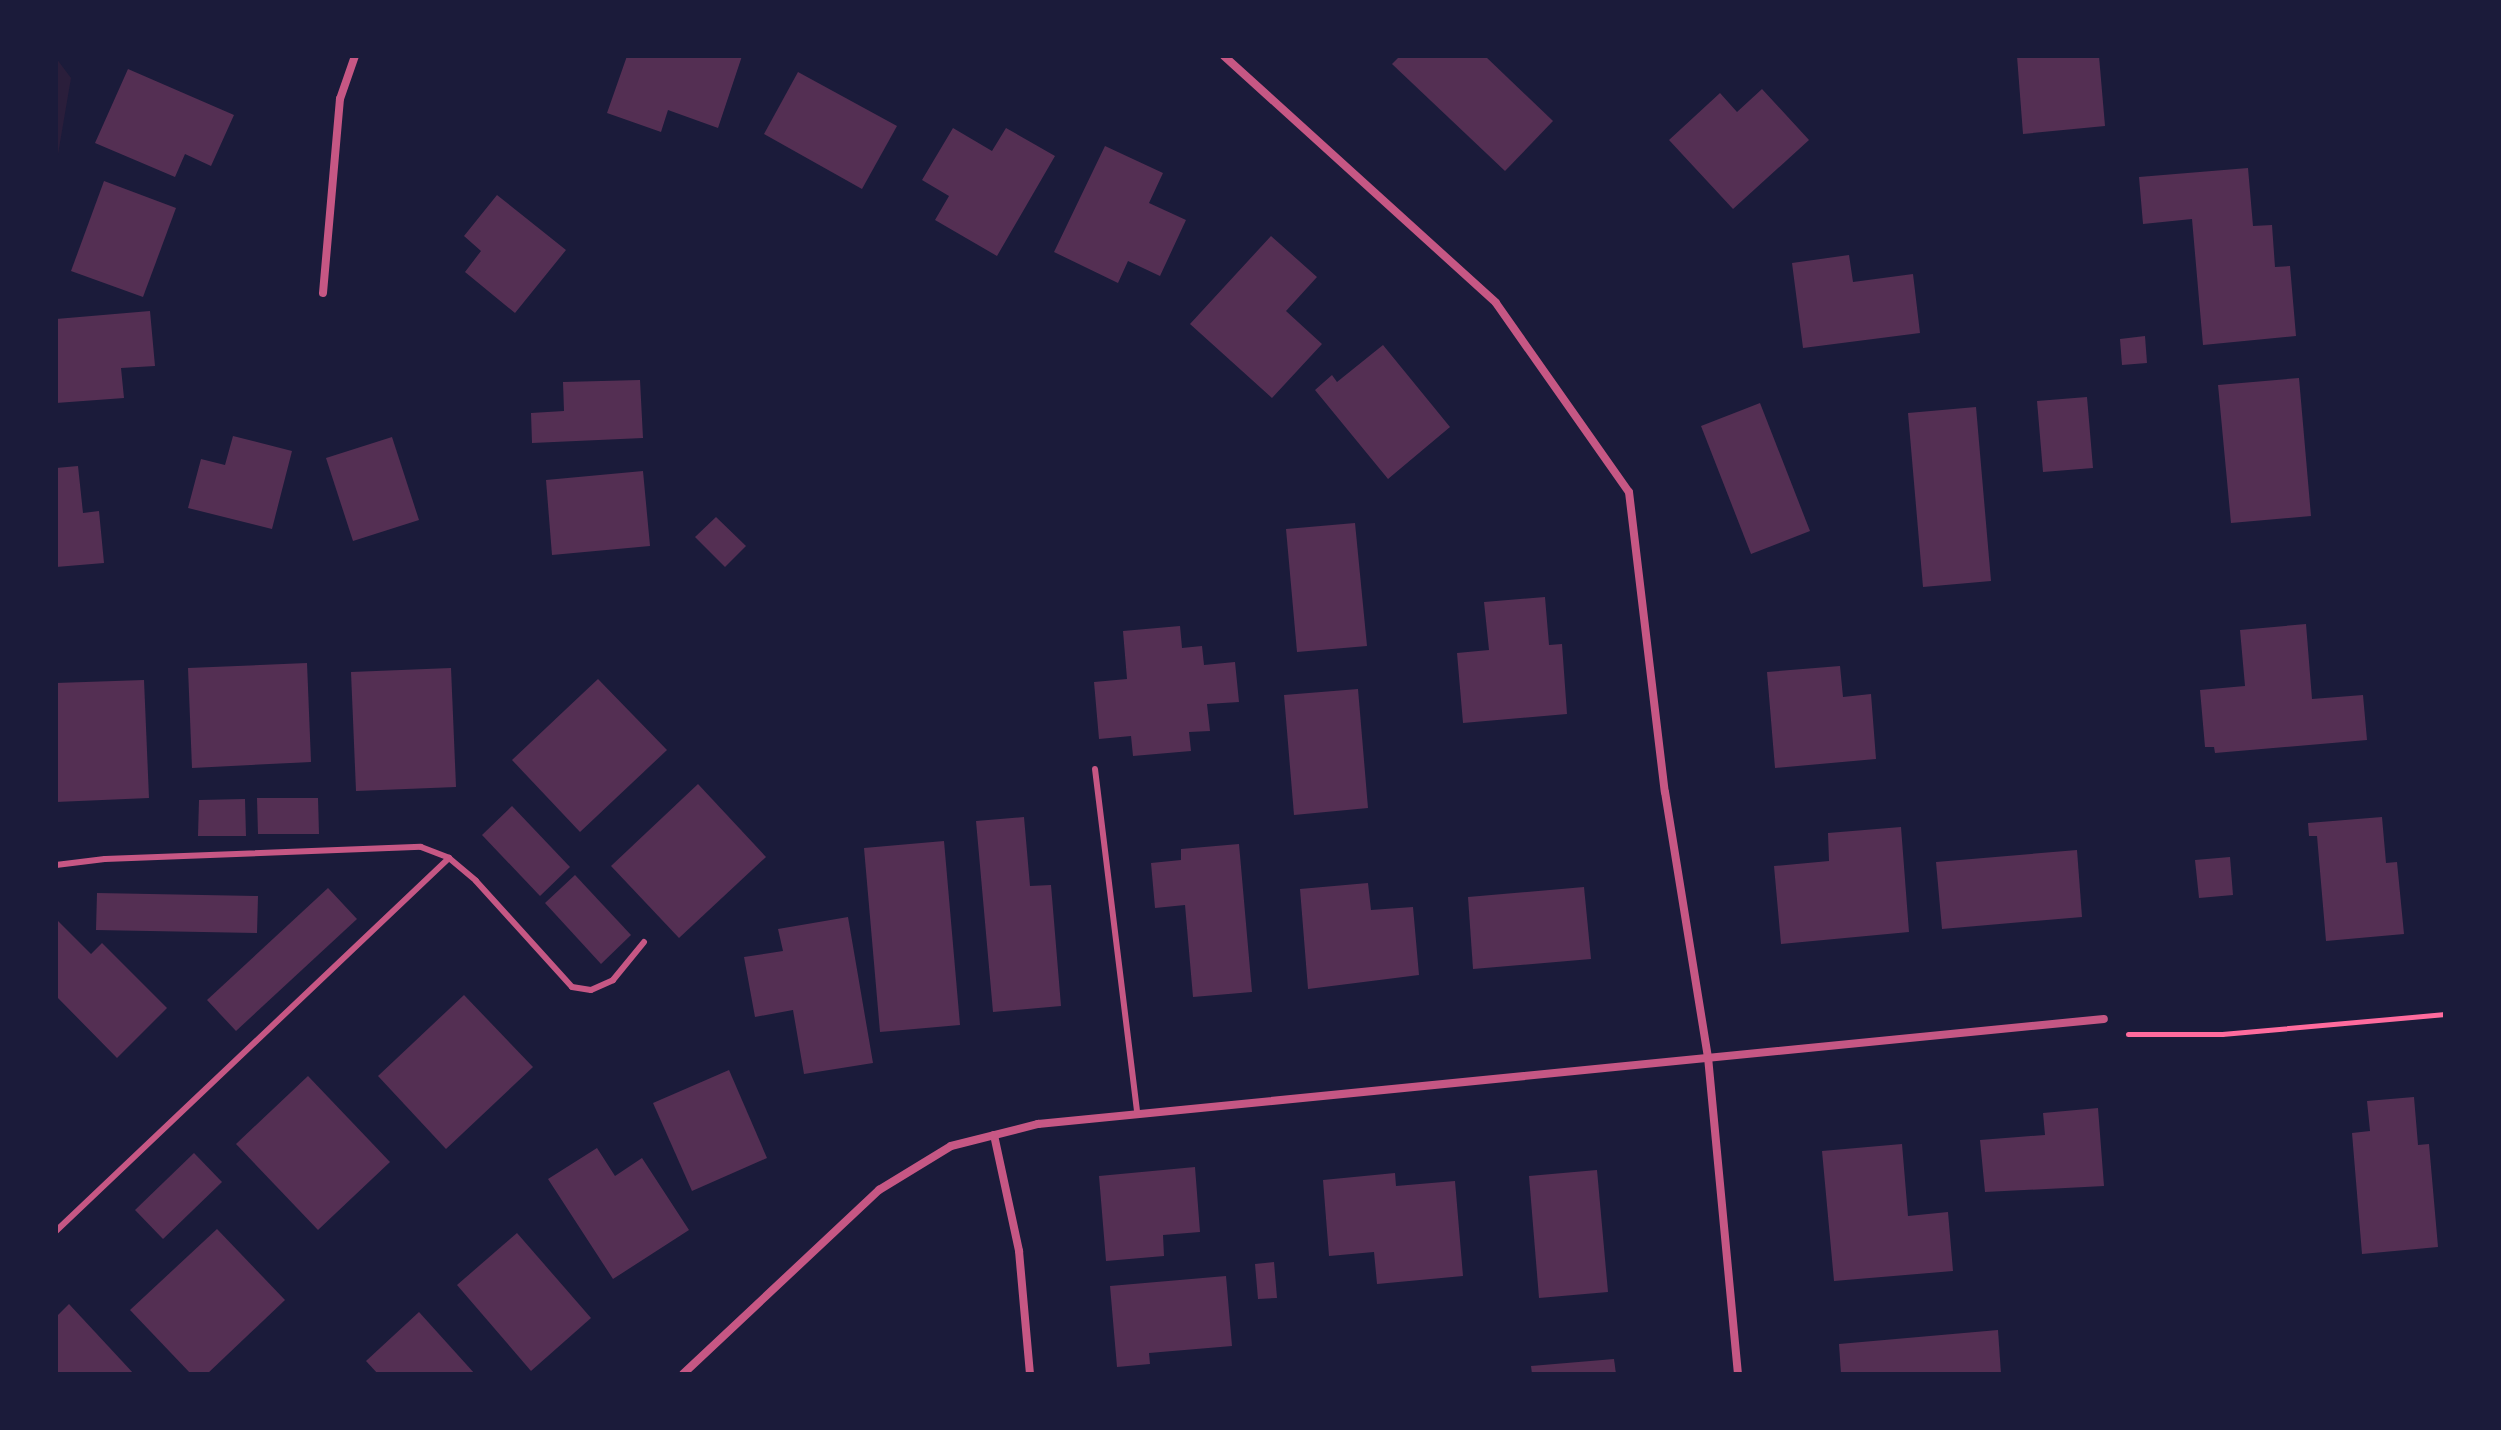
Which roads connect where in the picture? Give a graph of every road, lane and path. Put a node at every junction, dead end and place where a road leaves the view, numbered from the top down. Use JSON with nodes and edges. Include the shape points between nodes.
{"nodes":[{"id":1,"x":355,"y":56,"type":"edge"},
{"id":2,"x":1224,"y":56,"type":"edge"},
{"id":3,"x":323,"y":293,"type":"dead end"},
{"id":4,"x":1095,"y":769,"type":"dead end"},
{"id":5,"x":449,"y":858,"type":"junction"},
{"id":6,"x":56,"y":865,"type":"edge"},
{"id":7,"x":644,"y":942,"type":"dead end"},
{"id":8,"x":2445,"y":1014,"type":"edge"},
{"id":9,"x":2104,"y":1019,"type":"joint"},
{"id":10,"x":1708,"y":1057,"type":"junction"},
{"id":11,"x":1137,"y":1110,"type":"junction"},
{"id":12,"x":994,"y":1135,"type":"junction"},
{"id":13,"x":56,"y":1231,"type":"edge"},
{"id":14,"x":683,"y":1374,"type":"edge"},
{"id":15,"x":1030,"y":1374,"type":"edge"},
{"id":16,"x":1738,"y":1374,"type":"edge"}],
"edges":[{"from":1,"to":3,"type":"street","via":[[340,99]]},
{"from":2,"to":10,"type":"street","via":[[1496,303],[1629,492],[1665,792]]},
{"from":4,"to":11,"type":"lane"},
{"from":5,"to":6,"type":"lane","via":[[421,847]]},
{"from":5,"to":7,"type":"lane","via":[[572,987],[591,990],[613,980]]},
{"from":5,"to":13,"type":"lane"},
{"from":8,"to":9,"type":"path","via":[[2134,1038]]},
{"from":9,"to":10,"type":"street"},
{"from":10,"to":11,"type":"street"},
{"from":10,"to":16,"type":"street"},
{"from":11,"to":12,"type":"street"},
{"from":12,"to":14,"type":"street","via":[[951,1146],[879,1190]]},
{"from":12,"to":15,"type":"street","via":[[1019,1251]]}]}
